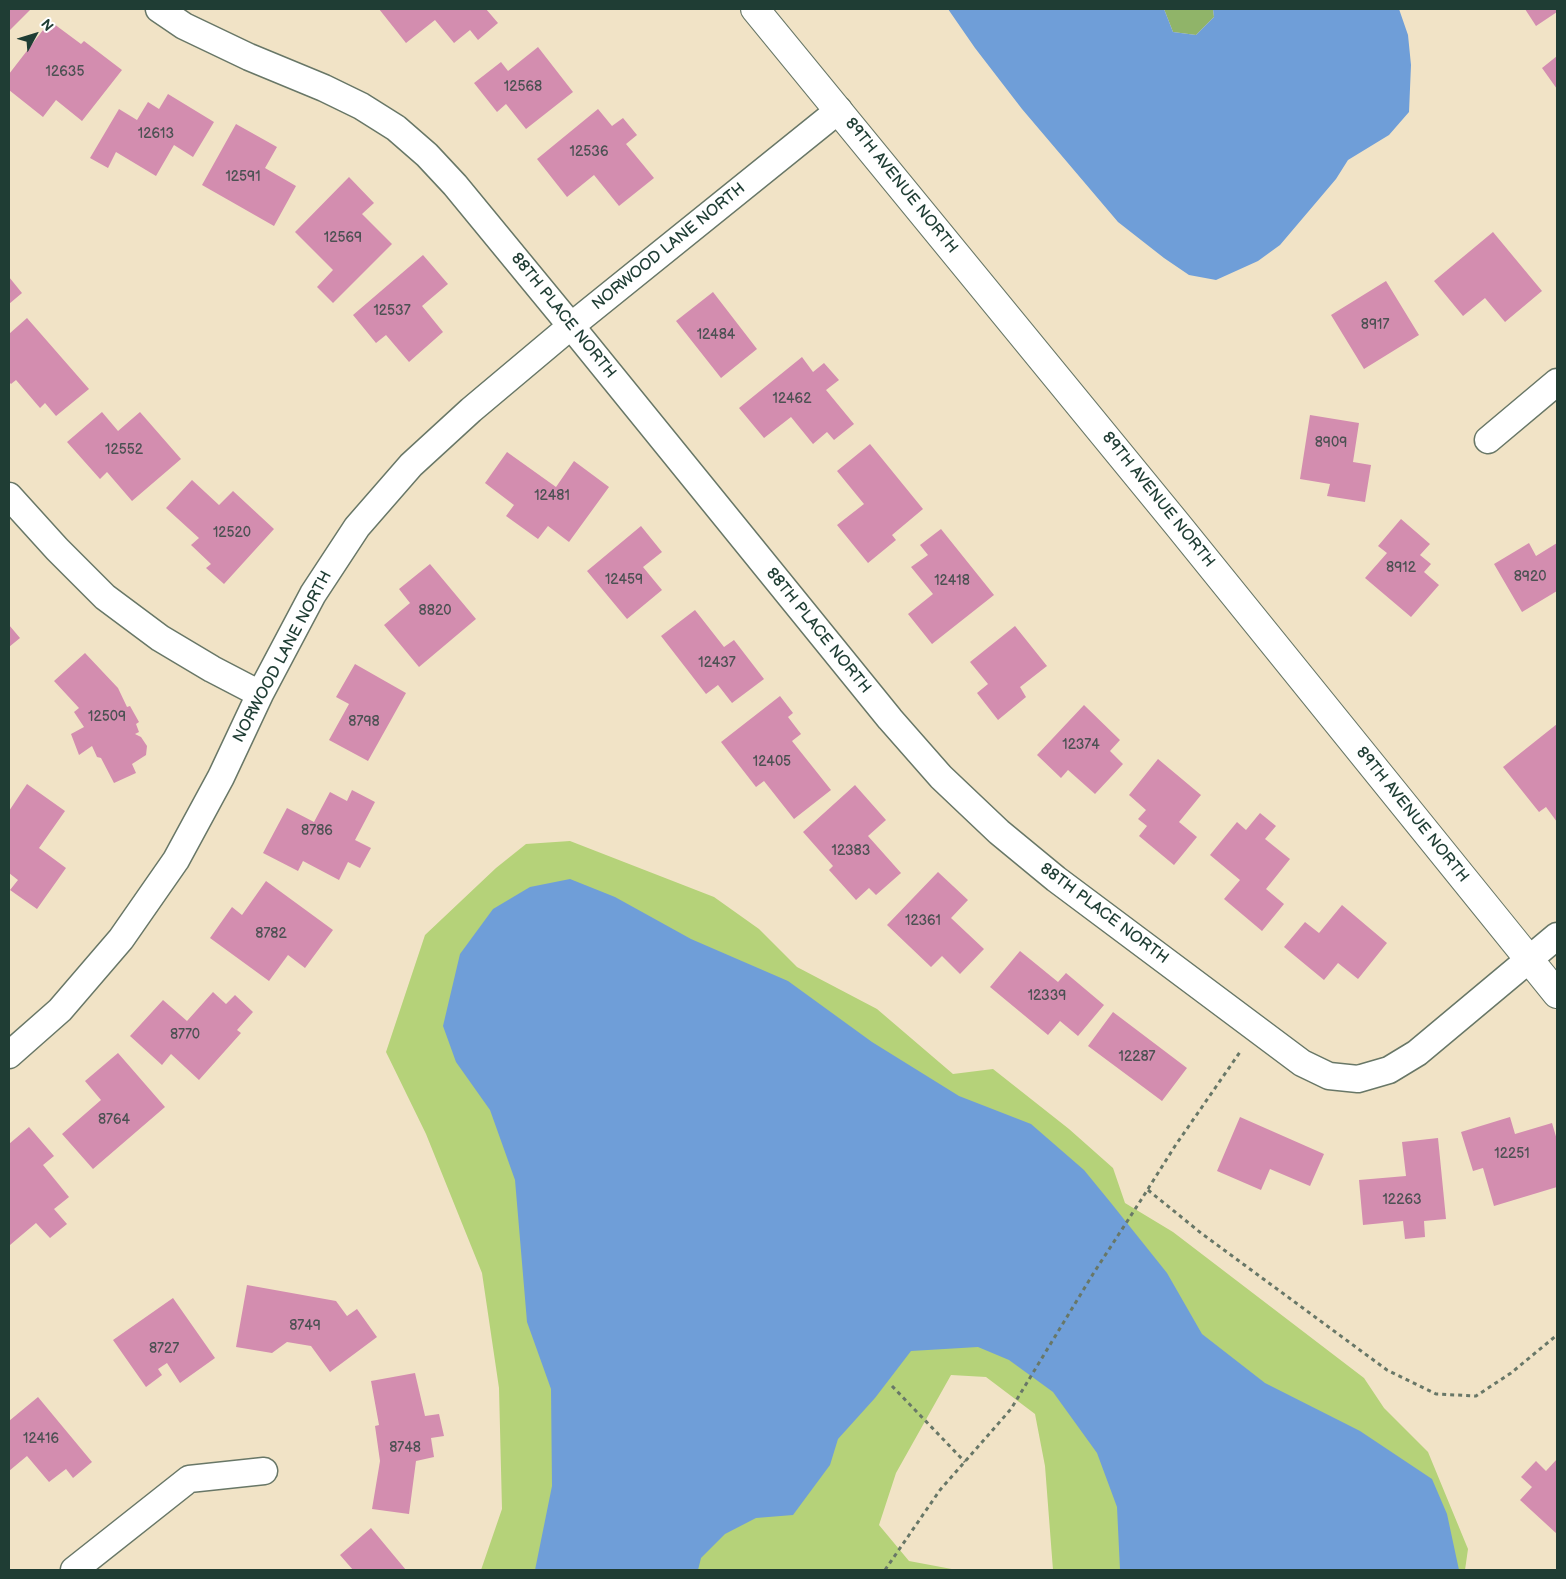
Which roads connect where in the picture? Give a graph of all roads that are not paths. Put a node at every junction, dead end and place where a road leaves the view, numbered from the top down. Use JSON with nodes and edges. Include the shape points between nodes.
{"nodes":[{"id":1,"x":159,"y":9,"type":"edge"},
{"id":2,"x":755,"y":9,"type":"edge"},
{"id":3,"x":839,"y":110,"type":"junction"},
{"id":4,"x":571,"y":326,"type":"junction"},
{"id":5,"x":1557,"y":382,"type":"edge"},
{"id":6,"x":1488,"y":440,"type":"dead end"},
{"id":7,"x":9,"y":496,"type":"edge"},
{"id":8,"x":260,"y":694,"type":"junction"},
{"id":9,"x":1557,"y":936,"type":"edge"},
{"id":10,"x":1529,"y":959,"type":"junction"},
{"id":11,"x":1557,"y":994,"type":"edge"},
{"id":12,"x":9,"y":1055,"type":"edge"},
{"id":13,"x":264,"y":1472,"type":"dead end"},
{"id":14,"x":74,"y":1570,"type":"edge"}],
"edges":[{"from":1,"to":4,"type":"street","name":"88TH PLACE NORTH","via":[[184,26],[324,88],[396,128],[449,179]]},
{"from":2,"to":3,"type":"street","name":"89TH AVENUE NORTH"},
{"from":3,"to":4,"type":"street","name":"NORWOOD LANE NORTH"},
{"from":3,"to":10,"type":"street","name":"89TH AVENUE NORTH"},
{"from":4,"to":8,"type":"street","name":"NORWOOD LANE NORTH","via":[[471,410],[412,465],[357,527],[313,594]]},
{"from":4,"to":10,"type":"street","name":"88TH PLACE NORTH","via":[[890,720],[941,777],[999,832],[1056,879],[1302,1063],[1329,1076],[1358,1078],[1389,1070],[1417,1053]]},
{"from":5,"to":6,"type":"street"},
{"from":7,"to":8,"type":"street","via":[[105,597],[160,638]]},
{"from":8,"to":12,"type":"street","name":"NORWOOD LANE NORTH","via":[[221,777],[176,860],[127,931],[60,1010]]},
{"from":9,"to":10,"type":"street","name":"88TH PLACE NORTH"},
{"from":10,"to":11,"type":"street","name":"89TH AVENUE NORTH"},
{"from":13,"to":14,"type":"street","via":[[189,1479]]}]}
